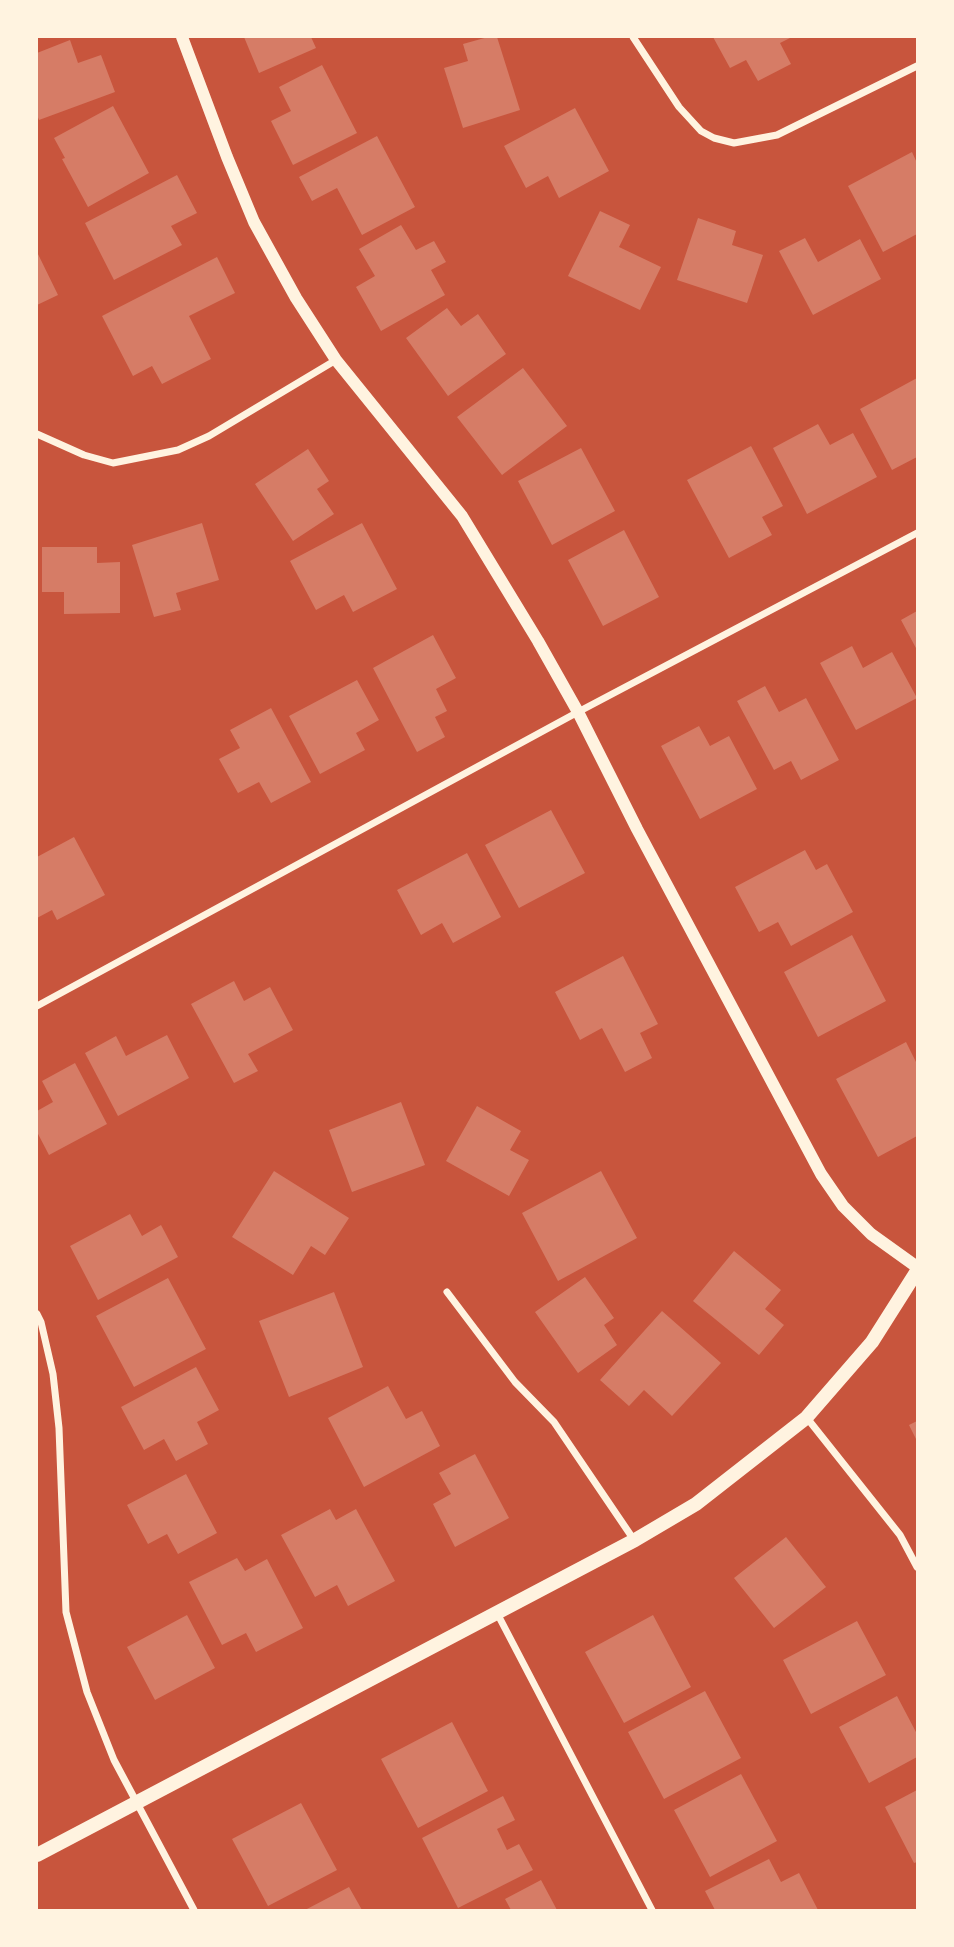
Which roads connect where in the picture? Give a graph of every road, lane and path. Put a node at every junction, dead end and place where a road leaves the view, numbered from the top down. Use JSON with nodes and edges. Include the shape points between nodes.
{"nodes":[{"id":1,"x":182,"y":37,"type":"edge"},
{"id":2,"x":633,"y":37,"type":"edge"},
{"id":3,"x":917,"y":66,"type":"edge"},
{"id":4,"x":336,"y":360,"type":"junction"},
{"id":5,"x":37,"y":434,"type":"edge"},
{"id":6,"x":917,"y":533,"type":"edge"},
{"id":7,"x":578,"y":712,"type":"junction"},
{"id":8,"x":37,"y":1006,"type":"edge"},
{"id":9,"x":917,"y":1269,"type":"edge"},
{"id":10,"x":447,"y":1292,"type":"dead end"},
{"id":11,"x":37,"y":1314,"type":"edge"},
{"id":12,"x":806,"y":1418,"type":"junction"},
{"id":13,"x":635,"y":1540,"type":"junction"},
{"id":14,"x":917,"y":1567,"type":"edge"},
{"id":15,"x":497,"y":1613,"type":"junction"},
{"id":16,"x":137,"y":1802,"type":"junction"},
{"id":17,"x":37,"y":1855,"type":"edge"},
{"id":18,"x":194,"y":1910,"type":"edge"},
{"id":19,"x":652,"y":1910,"type":"edge"}],
"edges":[{"from":1,"to":4,"type":"street","via":[[254,222]]},
{"from":2,"to":3,"type":"street","via":[[679,107],[701,131],[734,143],[777,135]]},
{"from":4,"to":5,"type":"street","via":[[178,450],[113,463]]},
{"from":4,"to":7,"type":"street","via":[[462,516]]},
{"from":6,"to":7,"type":"street"},
{"from":7,"to":8,"type":"street"},
{"from":7,"to":9,"type":"street","via":[[821,1174],[843,1206],[871,1234]]},
{"from":9,"to":12,"type":"main road","via":[[872,1342]]},
{"from":10,"to":13,"type":"street","via":[[515,1382],[554,1422]]},
{"from":11,"to":16,"type":"street","via":[[53,1374],[59,1428],[66,1612],[87,1692],[114,1760]]},
{"from":12,"to":13,"type":"main road","via":[[696,1504]]},
{"from":12,"to":14,"type":"street","via":[[900,1535]]},
{"from":13,"to":15,"type":"main road"},
{"from":15,"to":16,"type":"main road"},
{"from":15,"to":19,"type":"street"},
{"from":16,"to":17,"type":"main road"},
{"from":16,"to":18,"type":"street"}]}
